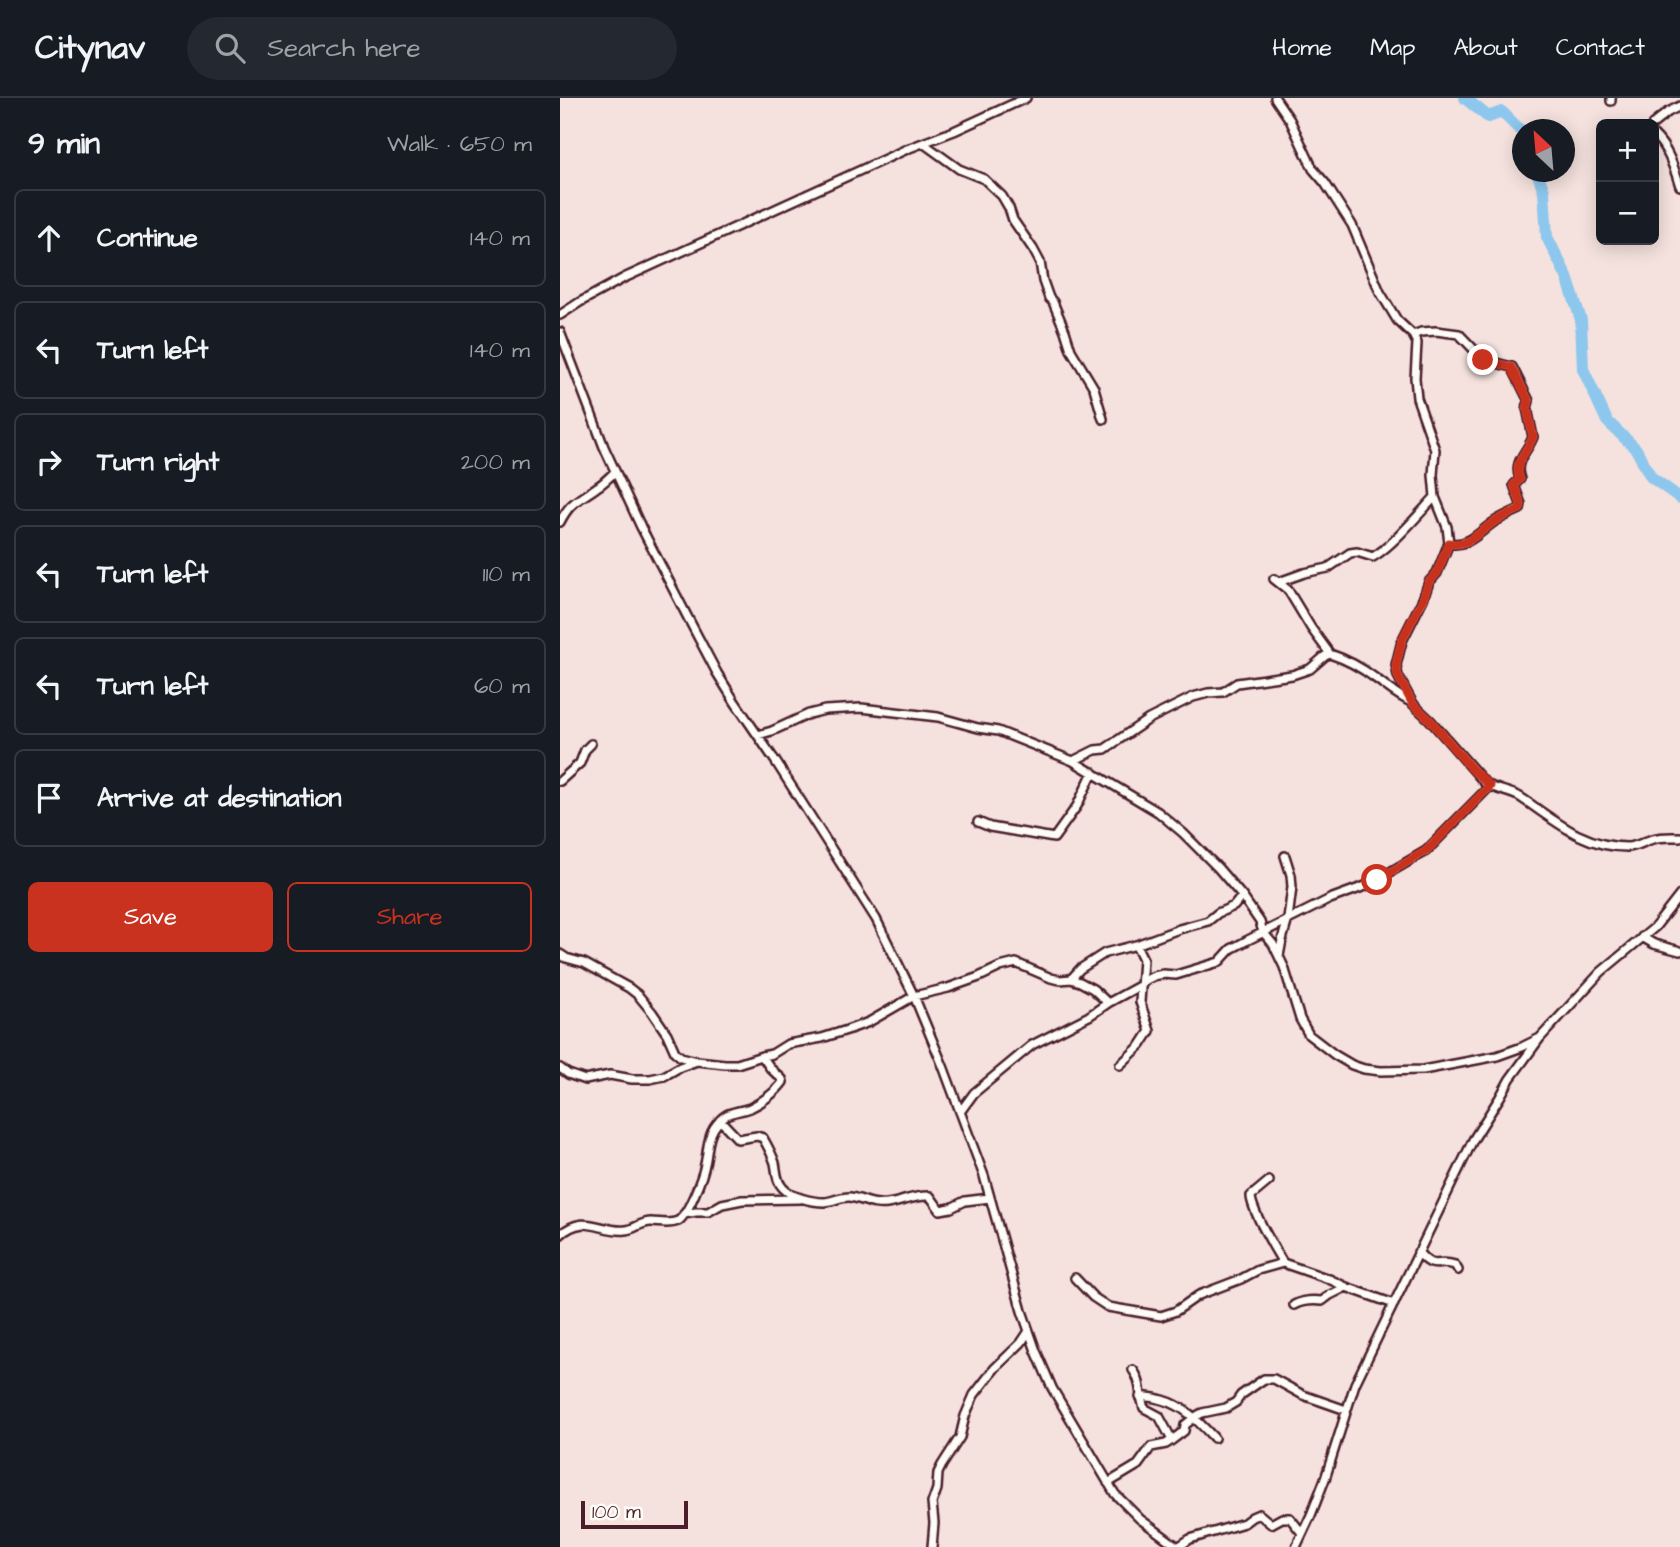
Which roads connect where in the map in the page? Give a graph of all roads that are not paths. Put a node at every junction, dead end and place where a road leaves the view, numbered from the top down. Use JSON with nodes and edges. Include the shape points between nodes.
{"nodes":[{"id":1,"x":1026,"y":98,"type":"edge"},
{"id":2,"x":1275,"y":98,"type":"edge"},
{"id":3,"x":1680,"y":106,"type":"edge"},
{"id":4,"x":1659,"y":119,"type":"edge"},
{"id":5,"x":1659,"y":141,"type":"edge"},
{"id":6,"x":923,"y":143,"type":"junction"},
{"id":7,"x":1678,"y":171,"type":"edge"},
{"id":8,"x":1680,"y":186,"type":"edge"},
{"id":9,"x":560,"y":315,"type":"edge"},
{"id":10,"x":560,"y":332,"type":"edge"},
{"id":11,"x":1413,"y":335,"type":"junction"},
{"id":12,"x":1104,"y":419,"type":"dead end"},
{"id":13,"x":615,"y":472,"type":"junction"},
{"id":14,"x":1435,"y":496,"type":"junction"},
{"id":15,"x":560,"y":522,"type":"edge"},
{"id":16,"x":1449,"y":543,"type":"junction"},
{"id":17,"x":1330,"y":654,"type":"junction"},
{"id":18,"x":1413,"y":704,"type":"junction"},
{"id":19,"x":758,"y":735,"type":"junction"},
{"id":20,"x":591,"y":744,"type":"dead end"},
{"id":21,"x":1073,"y":761,"type":"junction"},
{"id":22,"x":1093,"y":772,"type":"junction"},
{"id":23,"x":560,"y":781,"type":"edge"},
{"id":24,"x":1490,"y":786,"type":"junction"},
{"id":25,"x":978,"y":822,"type":"dead end"},
{"id":26,"x":1680,"y":837,"type":"edge"},
{"id":27,"x":1285,"y":856,"type":"dead end"},
{"id":28,"x":1680,"y":895,"type":"edge"},
{"id":29,"x":1242,"y":896,"type":"junction"},
{"id":30,"x":1288,"y":919,"type":"junction"},
{"id":31,"x":1263,"y":932,"type":"junction"},
{"id":32,"x":1642,"y":937,"type":"junction"},
{"id":33,"x":1136,"y":945,"type":"junction"},
{"id":34,"x":1680,"y":951,"type":"edge"},
{"id":35,"x":560,"y":954,"type":"edge"},
{"id":36,"x":1279,"y":957,"type":"junction"},
{"id":37,"x":1071,"y":979,"type":"junction"},
{"id":38,"x":1141,"y":985,"type":"junction"},
{"id":39,"x":914,"y":996,"type":"junction"},
{"id":40,"x":1108,"y":1003,"type":"junction"},
{"id":41,"x":1539,"y":1038,"type":"junction"},
{"id":42,"x":762,"y":1056,"type":"junction"},
{"id":43,"x":697,"y":1061,"type":"junction"},
{"id":44,"x":1120,"y":1065,"type":"dead end"},
{"id":45,"x":560,"y":1068,"type":"edge"},
{"id":46,"x":960,"y":1112,"type":"junction"},
{"id":47,"x":720,"y":1120,"type":"junction"},
{"id":48,"x":1269,"y":1181,"type":"dead end"},
{"id":49,"x":806,"y":1198,"type":"junction"},
{"id":50,"x":990,"y":1198,"type":"junction"},
{"id":51,"x":684,"y":1214,"type":"junction"},
{"id":52,"x":560,"y":1235,"type":"edge"},
{"id":53,"x":1418,"y":1252,"type":"junction"},
{"id":54,"x":1283,"y":1263,"type":"junction"},
{"id":55,"x":1458,"y":1270,"type":"dead end"},
{"id":56,"x":1075,"y":1278,"type":"dead end"},
{"id":57,"x":1346,"y":1287,"type":"junction"},
{"id":58,"x":1394,"y":1304,"type":"junction"},
{"id":59,"x":1294,"y":1305,"type":"dead end"},
{"id":60,"x":1029,"y":1331,"type":"junction"},
{"id":61,"x":1133,"y":1370,"type":"dead end"},
{"id":62,"x":1140,"y":1397,"type":"junction"},
{"id":63,"x":1346,"y":1410,"type":"junction"},
{"id":64,"x":1195,"y":1418,"type":"junction"},
{"id":65,"x":1214,"y":1438,"type":"dead end"},
{"id":66,"x":1172,"y":1440,"type":"junction"},
{"id":67,"x":1108,"y":1483,"type":"junction"},
{"id":68,"x":1302,"y":1534,"type":"junction"},
{"id":69,"x":932,"y":1547,"type":"edge"},
{"id":70,"x":1178,"y":1547,"type":"edge"},
{"id":71,"x":1296,"y":1547,"type":"edge"}],
"edges":[{"from":1,"to":6,"type":"street"},
{"from":2,"to":11,"type":"street","via":[[1313,169],[1352,225],[1386,302]]},
{"from":3,"to":4,"type":"street"},
{"from":5,"to":7,"type":"street"},
{"from":6,"to":9,"type":"street","via":[[624,278]]},
{"from":6,"to":12,"type":"street","via":[[1002,196],[1040,262],[1049,298],[1071,351],[1094,388]]},
{"from":7,"to":8,"type":"street"},
{"from":10,"to":13,"type":"street"},
{"from":11,"to":14,"type":"street","via":[[1417,398],[1435,450]]},
{"from":11,"to":16,"type":"street","via":[[1459,334],[1483,360],[1511,367],[1529,401],[1533,437],[1519,461],[1520,479],[1514,485],[1520,509],[1460,544]]},
{"from":13,"to":15,"type":"street","via":[[575,501]]},
{"from":13,"to":19,"type":"street","via":[[705,651]]},
{"from":14,"to":16,"type":"street"},
{"from":14,"to":17,"type":"street","via":[[1373,557],[1350,553],[1328,568],[1277,581],[1288,590]]},
{"from":16,"to":18,"type":"street","via":[[1402,640],[1396,665]]},
{"from":17,"to":18,"type":"street","via":[[1375,677]]},
{"from":17,"to":21,"type":"street","via":[[1292,675],[1237,683],[1223,692],[1193,697],[1105,749]]},
{"from":18,"to":24,"type":"street"},
{"from":19,"to":21,"type":"street","via":[[809,714],[861,708],[938,717],[998,731]]},
{"from":19,"to":39,"type":"street","via":[[876,919]]},
{"from":20,"to":23,"type":"street","via":[[580,763]]},
{"from":21,"to":22,"type":"street"},
{"from":22,"to":25,"type":"street","via":[[1077,806],[1054,838]]},
{"from":22,"to":29,"type":"street","via":[[1172,823]]},
{"from":24,"to":26,"type":"street","via":[[1518,796],[1592,842],[1631,848],[1664,836]]},
{"from":24,"to":30,"type":"street","via":[[1426,851],[1368,885]]},
{"from":27,"to":30,"type":"street","via":[[1292,887]]},
{"from":28,"to":32,"type":"street"},
{"from":29,"to":31,"type":"street"},
{"from":29,"to":33,"type":"street","via":[[1208,921]]},
{"from":30,"to":31,"type":"street"},
{"from":30,"to":36,"type":"street"},
{"from":31,"to":36,"type":"street"},
{"from":31,"to":38,"type":"street","via":[[1231,949],[1219,962],[1176,975],[1154,976]]},
{"from":32,"to":34,"type":"street"},
{"from":32,"to":41,"type":"street","via":[[1601,972]]},
{"from":33,"to":37,"type":"street","via":[[1105,953]]},
{"from":33,"to":38,"type":"street","via":[[1143,959]]},
{"from":35,"to":43,"type":"street","via":[[638,995],[675,1052]]},
{"from":36,"to":41,"type":"street","via":[[1309,1035],[1364,1069],[1396,1072],[1464,1063],[1497,1056]]},
{"from":37,"to":39,"type":"street","via":[[1051,978],[1016,963]]},
{"from":37,"to":40,"type":"street","via":[[1093,989]]},
{"from":38,"to":40,"type":"street"},
{"from":38,"to":44,"type":"street","via":[[1140,1002],[1150,1031]]},
{"from":39,"to":42,"type":"street","via":[[869,1022],[788,1044]]},
{"from":39,"to":46,"type":"street"},
{"from":40,"to":46,"type":"street","via":[[1032,1045],[974,1093]]},
{"from":41,"to":53,"type":"street","via":[[1472,1140]]},
{"from":42,"to":43,"type":"street","via":[[731,1065]]},
{"from":42,"to":47,"type":"street","via":[[783,1082],[750,1108]]},
{"from":43,"to":45,"type":"street","via":[[650,1079],[610,1075],[585,1080]]},
{"from":46,"to":50,"type":"street"},
{"from":47,"to":49,"type":"street","via":[[738,1139],[763,1138],[783,1188]]},
{"from":47,"to":51,"type":"street"},
{"from":48,"to":54,"type":"street","via":[[1250,1199]]},
{"from":49,"to":50,"type":"street","via":[[826,1202],[850,1197],[875,1205],[919,1195],[930,1196],[940,1210]]},
{"from":49,"to":51,"type":"street","via":[[742,1200],[708,1212]]},
{"from":50,"to":60,"type":"street"},
{"from":51,"to":52,"type":"street","via":[[672,1223],[641,1223],[625,1230],[583,1224]]},
{"from":53,"to":55,"type":"street","via":[[1426,1262],[1449,1263]]},
{"from":53,"to":58,"type":"street"},
{"from":54,"to":56,"type":"street","via":[[1203,1293],[1161,1316],[1108,1307]]},
{"from":54,"to":57,"type":"street"},
{"from":57,"to":58,"type":"street"},
{"from":57,"to":59,"type":"street","via":[[1322,1301]]},
{"from":58,"to":63,"type":"street"},
{"from":60,"to":67,"type":"street","via":[[1052,1388]]},
{"from":60,"to":69,"type":"street","via":[[974,1395],[960,1437],[942,1465],[932,1503]]},
{"from":61,"to":62,"type":"street","via":[[1140,1381]]},
{"from":62,"to":64,"type":"street","via":[[1173,1403]]},
{"from":62,"to":66,"type":"street","via":[[1144,1408],[1159,1416]]},
{"from":63,"to":64,"type":"street","via":[[1269,1378],[1226,1408]]},
{"from":63,"to":68,"type":"street"},
{"from":64,"to":65,"type":"street"},
{"from":64,"to":66,"type":"street"},
{"from":66,"to":67,"type":"street","via":[[1151,1447],[1138,1465]]},
{"from":67,"to":70,"type":"street","via":[[1125,1506]]},
{"from":68,"to":70,"type":"street","via":[[1290,1518],[1271,1524],[1259,1514]]},
{"from":68,"to":71,"type":"street"}]}
